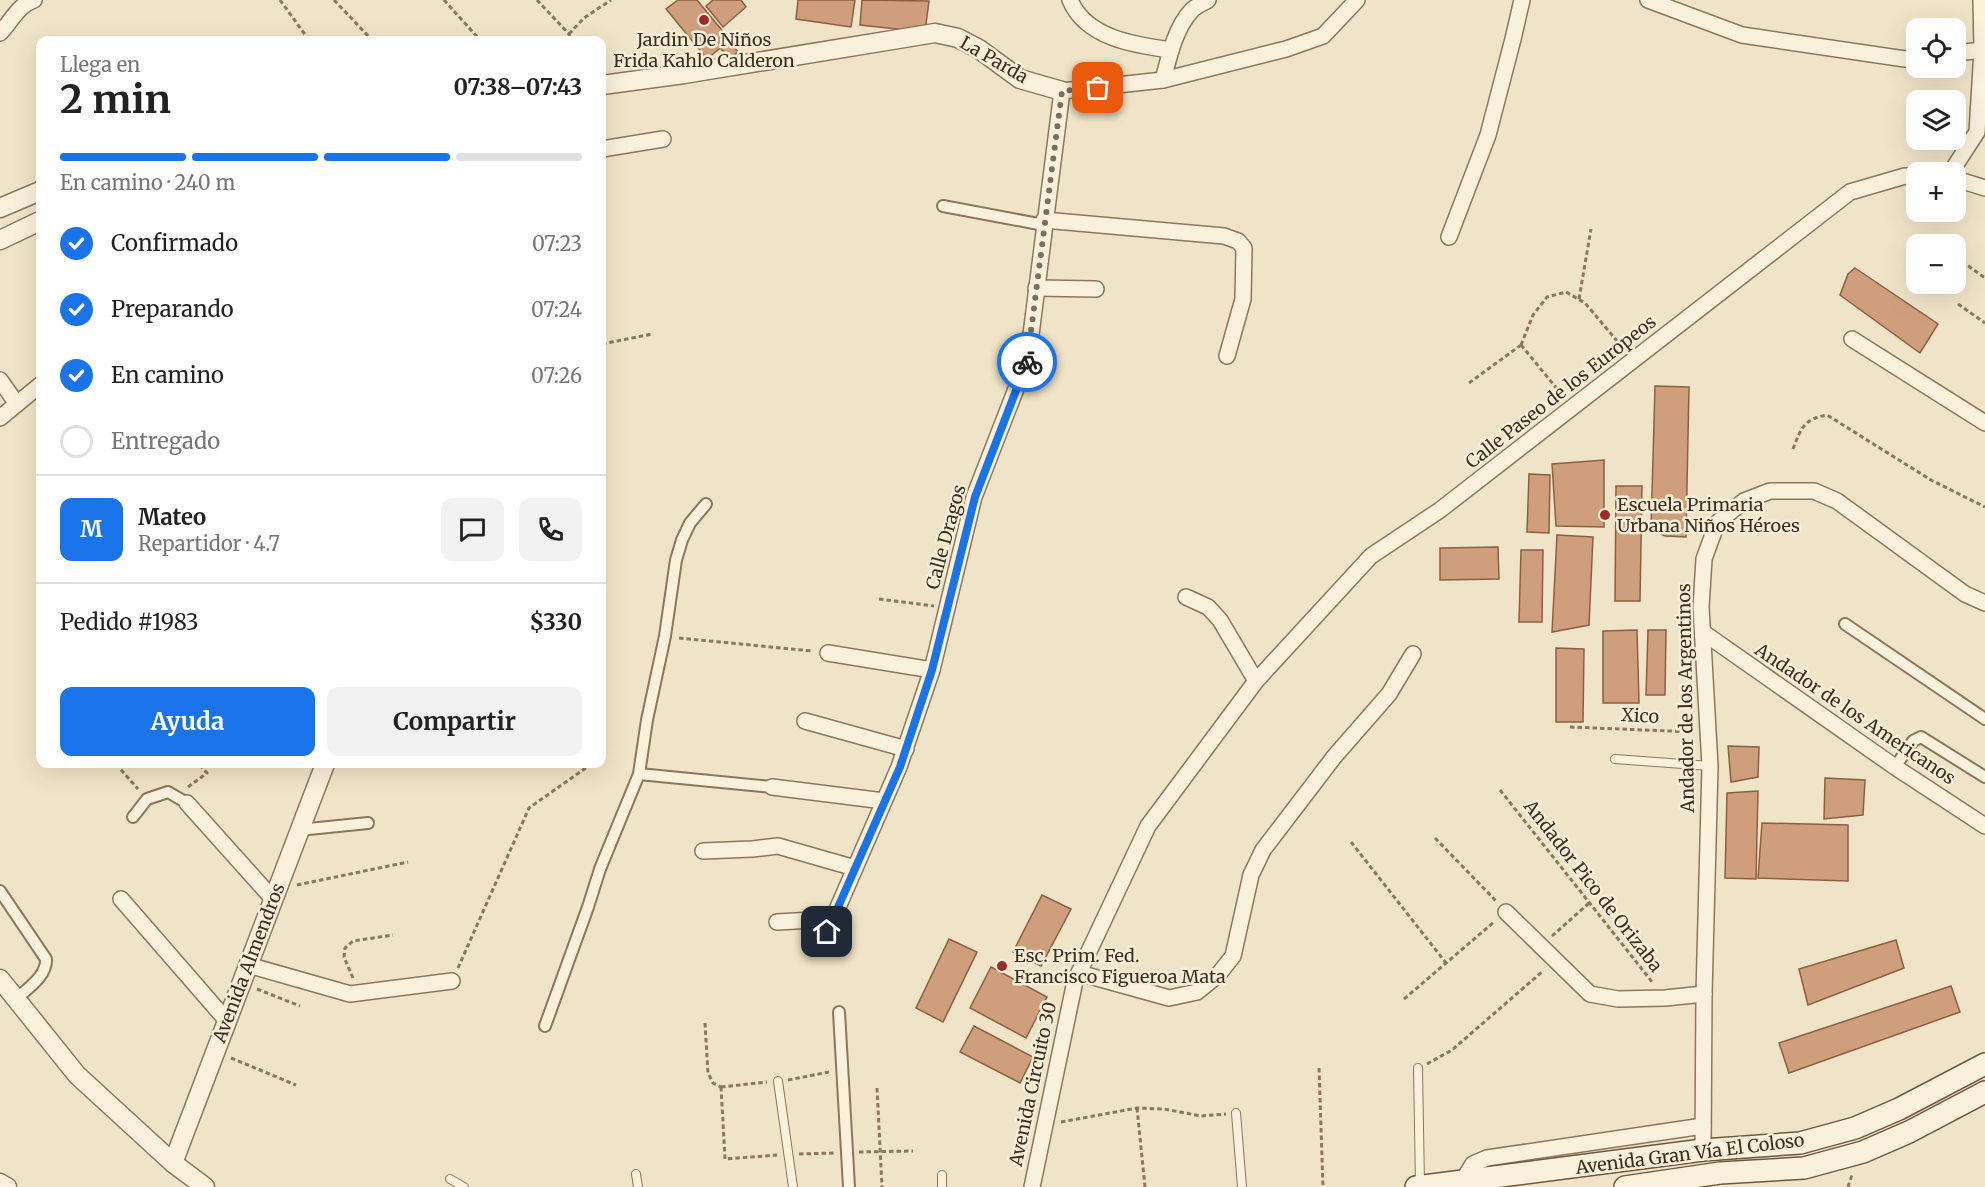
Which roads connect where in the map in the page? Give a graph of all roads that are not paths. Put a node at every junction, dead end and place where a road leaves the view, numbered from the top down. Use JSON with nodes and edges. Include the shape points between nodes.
{"nodes":[{"id":1,"x":34,"y":0,"type":"edge"},
{"id":2,"x":1070,"y":0,"type":"edge"},
{"id":3,"x":1208,"y":0,"type":"edge"},
{"id":4,"x":1357,"y":0,"type":"edge"},
{"id":5,"x":1522,"y":0,"type":"edge"},
{"id":6,"x":1648,"y":0,"type":"edge"},
{"id":7,"x":1981,"y":0,"type":"edge"},
{"id":8,"x":0,"y":33,"type":"edge"},
{"id":9,"x":1171,"y":50,"type":"junction"},
{"id":10,"x":1982,"y":50,"type":"junction"},
{"id":11,"x":1966,"y":52,"type":"edge"},
{"id":12,"x":1906,"y":59,"type":"edge"},
{"id":13,"x":1163,"y":80,"type":"junction"},
{"id":14,"x":606,"y":84,"type":"edge"},
{"id":15,"x":1062,"y":91,"type":"junction"},
{"id":16,"x":1981,"y":131,"type":"edge"},
{"id":17,"x":663,"y":139,"type":"dead end"},
{"id":18,"x":606,"y":148,"type":"edge"},
{"id":19,"x":1958,"y":162,"type":"edge"},
{"id":20,"x":1906,"y":176,"type":"edge"},
{"id":21,"x":1966,"y":183,"type":"edge"},
{"id":22,"x":1985,"y":188,"type":"edge"},
{"id":23,"x":36,"y":193,"type":"edge"},
{"id":24,"x":943,"y":206,"type":"dead end"},
{"id":25,"x":0,"y":208,"type":"edge"},
{"id":26,"x":1044,"y":222,"type":"junction"},
{"id":27,"x":36,"y":223,"type":"edge"},
{"id":28,"x":1449,"y":237,"type":"dead end"},
{"id":29,"x":0,"y":240,"type":"edge"},
{"id":30,"x":1036,"y":288,"type":"junction"},
{"id":31,"x":1096,"y":289,"type":"dead end"},
{"id":32,"x":1852,"y":339,"type":"dead end"},
{"id":33,"x":1227,"y":356,"type":"dead end"},
{"id":34,"x":0,"y":380,"type":"edge"},
{"id":35,"x":36,"y":388,"type":"edge"},
{"id":36,"x":17,"y":404,"type":"junction"},
{"id":37,"x":0,"y":418,"type":"edge"},
{"id":38,"x":1985,"y":423,"type":"edge"},
{"id":39,"x":706,"y":504,"type":"dead end"},
{"id":40,"x":1186,"y":597,"type":"dead end"},
{"id":41,"x":1985,"y":603,"type":"edge"},
{"id":42,"x":1845,"y":624,"type":"dead end"},
{"id":43,"x":1704,"y":633,"type":"junction"},
{"id":44,"x":828,"y":653,"type":"road end"},
{"id":45,"x":1413,"y":654,"type":"dead end"},
{"id":46,"x":932,"y":670,"type":"junction"},
{"id":47,"x":1256,"y":681,"type":"junction"},
{"id":48,"x":1985,"y":719,"type":"edge"},
{"id":49,"x":805,"y":721,"type":"dead end"},
{"id":50,"x":906,"y":749,"type":"junction"},
{"id":51,"x":1615,"y":759,"type":"dead end"},
{"id":52,"x":1710,"y":766,"type":"junction"},
{"id":53,"x":1895,"y":767,"type":"junction"},
{"id":54,"x":323,"y":768,"type":"edge"},
{"id":55,"x":639,"y":774,"type":"junction"},
{"id":56,"x":1985,"y":777,"type":"edge"},
{"id":57,"x":772,"y":787,"type":"joint"},
{"id":58,"x":182,"y":799,"type":"joint"},
{"id":59,"x":884,"y":801,"type":"junction"},
{"id":60,"x":133,"y":817,"type":"dead end"},
{"id":61,"x":368,"y":823,"type":"dead end"},
{"id":62,"x":1985,"y":826,"type":"edge"},
{"id":63,"x":299,"y":830,"type":"junction"},
{"id":64,"x":703,"y":851,"type":"dead end"},
{"id":65,"x":855,"y":868,"type":"junction"},
{"id":66,"x":0,"y":891,"type":"edge"},
{"id":67,"x":275,"y":894,"type":"junction"},
{"id":68,"x":121,"y":899,"type":"dead end"},
{"id":69,"x":1506,"y":912,"type":"road end"},
{"id":70,"x":832,"y":919,"type":"junction"},
{"id":71,"x":777,"y":922,"type":"dead end"},
{"id":72,"x":822,"y":944,"type":"dead end"},
{"id":73,"x":248,"y":965,"type":"junction"},
{"id":74,"x":1079,"y":973,"type":"junction"},
{"id":75,"x":0,"y":979,"type":"edge"},
{"id":76,"x":452,"y":981,"type":"road end"},
{"id":77,"x":1704,"y":994,"type":"junction"},
{"id":78,"x":16,"y":999,"type":"junction"},
{"id":79,"x":840,"y":1012,"type":"dead end"},
{"id":80,"x":226,"y":1021,"type":"junction"},
{"id":81,"x":545,"y":1026,"type":"dead end"},
{"id":82,"x":1985,"y":1064,"type":"edge"},
{"id":83,"x":1418,"y":1068,"type":"road end"},
{"id":84,"x":778,"y":1081,"type":"dead end"},
{"id":85,"x":1985,"y":1092,"type":"edge"},
{"id":86,"x":1236,"y":1113,"type":"road end"},
{"id":87,"x":1702,"y":1126,"type":"junction"},
{"id":88,"x":1703,"y":1150,"type":"junction"},
{"id":89,"x":173,"y":1163,"type":"junction"},
{"id":90,"x":636,"y":1174,"type":"dead end"},
{"id":91,"x":942,"y":1175,"type":"dead end"},
{"id":92,"x":450,"y":1179,"type":"dead end"},
{"id":93,"x":1462,"y":1182,"type":"junction"},
{"id":94,"x":0,"y":1183,"type":"edge"},
{"id":95,"x":7,"y":1187,"type":"edge"},
{"id":96,"x":205,"y":1187,"type":"edge"},
{"id":97,"x":464,"y":1187,"type":"edge"},
{"id":98,"x":638,"y":1187,"type":"edge"},
{"id":99,"x":793,"y":1187,"type":"edge"},
{"id":100,"x":849,"y":1187,"type":"edge"},
{"id":101,"x":942,"y":1187,"type":"edge"},
{"id":102,"x":1032,"y":1187,"type":"edge"},
{"id":103,"x":1242,"y":1187,"type":"edge"},
{"id":104,"x":1418,"y":1187,"type":"edge"},
{"id":105,"x":1625,"y":1187,"type":"edge"}],
"edges":[{"from":1,"to":8,"type":"street","via":[[14,15]]},
{"from":2,"to":9,"type":"street","via":[[1080,19],[1093,30],[1141,46]]},
{"from":3,"to":9,"type":"street","via":[[1192,10]]},
{"from":4,"to":13,"type":"street","name":"La Parda","via":[[1323,36]]},
{"from":5,"to":28,"type":"street","via":[[1488,135]]},
{"from":6,"to":12,"type":"street","via":[[1742,35]]},
{"from":7,"to":10,"type":"street"},
{"from":9,"to":13,"type":"street"},
{"from":10,"to":11,"type":"street"},
{"from":10,"to":16,"type":"street"},
{"from":13,"to":15,"type":"street","name":"La Parda"},
{"from":14,"to":15,"type":"street","name":"La Parda","via":[[935,33],[969,43],[1020,79]]},
{"from":15,"to":26,"type":"street","name":"Calle Dragos"},
{"from":16,"to":19,"type":"street"},
{"from":17,"to":18,"type":"street"},
{"from":20,"to":47,"type":"street","name":"Calle Paseo de los Europeos","via":[[1850,192],[1440,510],[1371,555]]},
{"from":21,"to":22,"type":"street"},
{"from":23,"to":25,"type":"street"},
{"from":24,"to":26,"type":"street"},
{"from":26,"to":30,"type":"street","name":"Calle Dragos"},
{"from":26,"to":33,"type":"street","via":[[1224,236],[1238,241],[1244,248],[1243,299]]},
{"from":27,"to":29,"type":"street"},
{"from":30,"to":31,"type":"street"},
{"from":30,"to":46,"type":"street","name":"Calle Dragos","via":[[1028,358],[975,497]]},
{"from":32,"to":38,"type":"street"},
{"from":34,"to":36,"type":"street"},
{"from":35,"to":36,"type":"street"},
{"from":36,"to":37,"type":"street"},
{"from":39,"to":55,"type":"street","via":[[690,523],[676,560]]},
{"from":40,"to":47,"type":"street","via":[[1208,607],[1220,620]]},
{"from":41,"to":43,"type":"street","name":"Andador de los Argentinos","via":[[1965,594],[1837,501],[1814,491],[1770,491],[1744,501],[1717,523],[1704,559]]},
{"from":42,"to":48,"type":"street"},
{"from":43,"to":52,"type":"street","name":"Andador de los Argentinos"},
{"from":43,"to":53,"type":"street","name":"Andador de los Americanos"},
{"from":44,"to":46,"type":"street"},
{"from":45,"to":74,"type":"street","via":[[1389,694],[1334,757],[1263,850],[1251,875],[1233,956],[1218,975],[1197,992],[1169,998]]},
{"from":46,"to":50,"type":"street","name":"Calle Dragos"},
{"from":47,"to":74,"type":"street","name":"Avenida Circuito 30","via":[[1148,826]]},
{"from":49,"to":50,"type":"street"},
{"from":50,"to":59,"type":"street","name":"Calle Dragos"},
{"from":51,"to":52,"type":"lane"},
{"from":52,"to":77,"type":"street","name":"Andador de los Argentinos"},
{"from":53,"to":56,"type":"street","via":[[1912,741],[1921,737]]},
{"from":53,"to":62,"type":"street","name":"Andador de los Americanos"},
{"from":54,"to":63,"type":"street","name":"Avenida Almendros"},
{"from":55,"to":57,"type":"street"},
{"from":55,"to":81,"type":"street","via":[[600,868]]},
{"from":57,"to":59,"type":"street"},
{"from":58,"to":60,"type":"street","via":[[168,792],[147,799]]},
{"from":58,"to":67,"type":"street"},
{"from":59,"to":65,"type":"street","name":"Calle Dragos"},
{"from":61,"to":63,"type":"street"},
{"from":63,"to":67,"type":"street","name":"Avenida Almendros"},
{"from":64,"to":65,"type":"street","via":[[778,846]]},
{"from":65,"to":70,"type":"street","name":"Calle Dragos"},
{"from":66,"to":78,"type":"street","via":[[46,959],[43,973]]},
{"from":67,"to":73,"type":"street","name":"Avenida Almendros"},
{"from":68,"to":80,"type":"street"},
{"from":69,"to":77,"type":"street","via":[[1590,994],[1618,999]]},
{"from":70,"to":71,"type":"street"},
{"from":70,"to":72,"type":"street","name":"Calle Dragos"},
{"from":73,"to":76,"type":"street","via":[[350,994]]},
{"from":73,"to":80,"type":"street","name":"Avenida Almendros"},
{"from":74,"to":102,"type":"street","name":"Avenida Circuito 30"},
{"from":75,"to":78,"type":"street"},
{"from":77,"to":87,"type":"street","name":"Andador de los Argentinos"},
{"from":78,"to":89,"type":"street","via":[[77,1075]]},
{"from":79,"to":100,"type":"street"},
{"from":80,"to":89,"type":"street","name":"Avenida Almendros"},
{"from":82,"to":88,"type":"main road","name":"Avenida Gran Vía El Coloso","via":[[1855,1128],[1800,1143]]},
{"from":83,"to":104,"type":"lane"},
{"from":84,"to":99,"type":"lane"},
{"from":85,"to":105,"type":"main road","name":"Avenida Gran Vía El Coloso","via":[[1863,1152],[1804,1168],[1720,1173]]},
{"from":86,"to":103,"type":"lane"},
{"from":87,"to":88,"type":"street","name":"Andador de los Argentinos"},
{"from":87,"to":93,"type":"street","via":[[1487,1158],[1473,1164]]},
{"from":88,"to":93,"type":"main road","name":"Avenida Gran Vía El Coloso"},
{"from":89,"to":96,"type":"street"},
{"from":90,"to":98,"type":"lane"},
{"from":91,"to":101,"type":"lane"},
{"from":92,"to":97,"type":"lane"},
{"from":93,"to":104,"type":"main road","name":"Avenida Gran Vía El Coloso"},
{"from":94,"to":95,"type":"street"}]}
